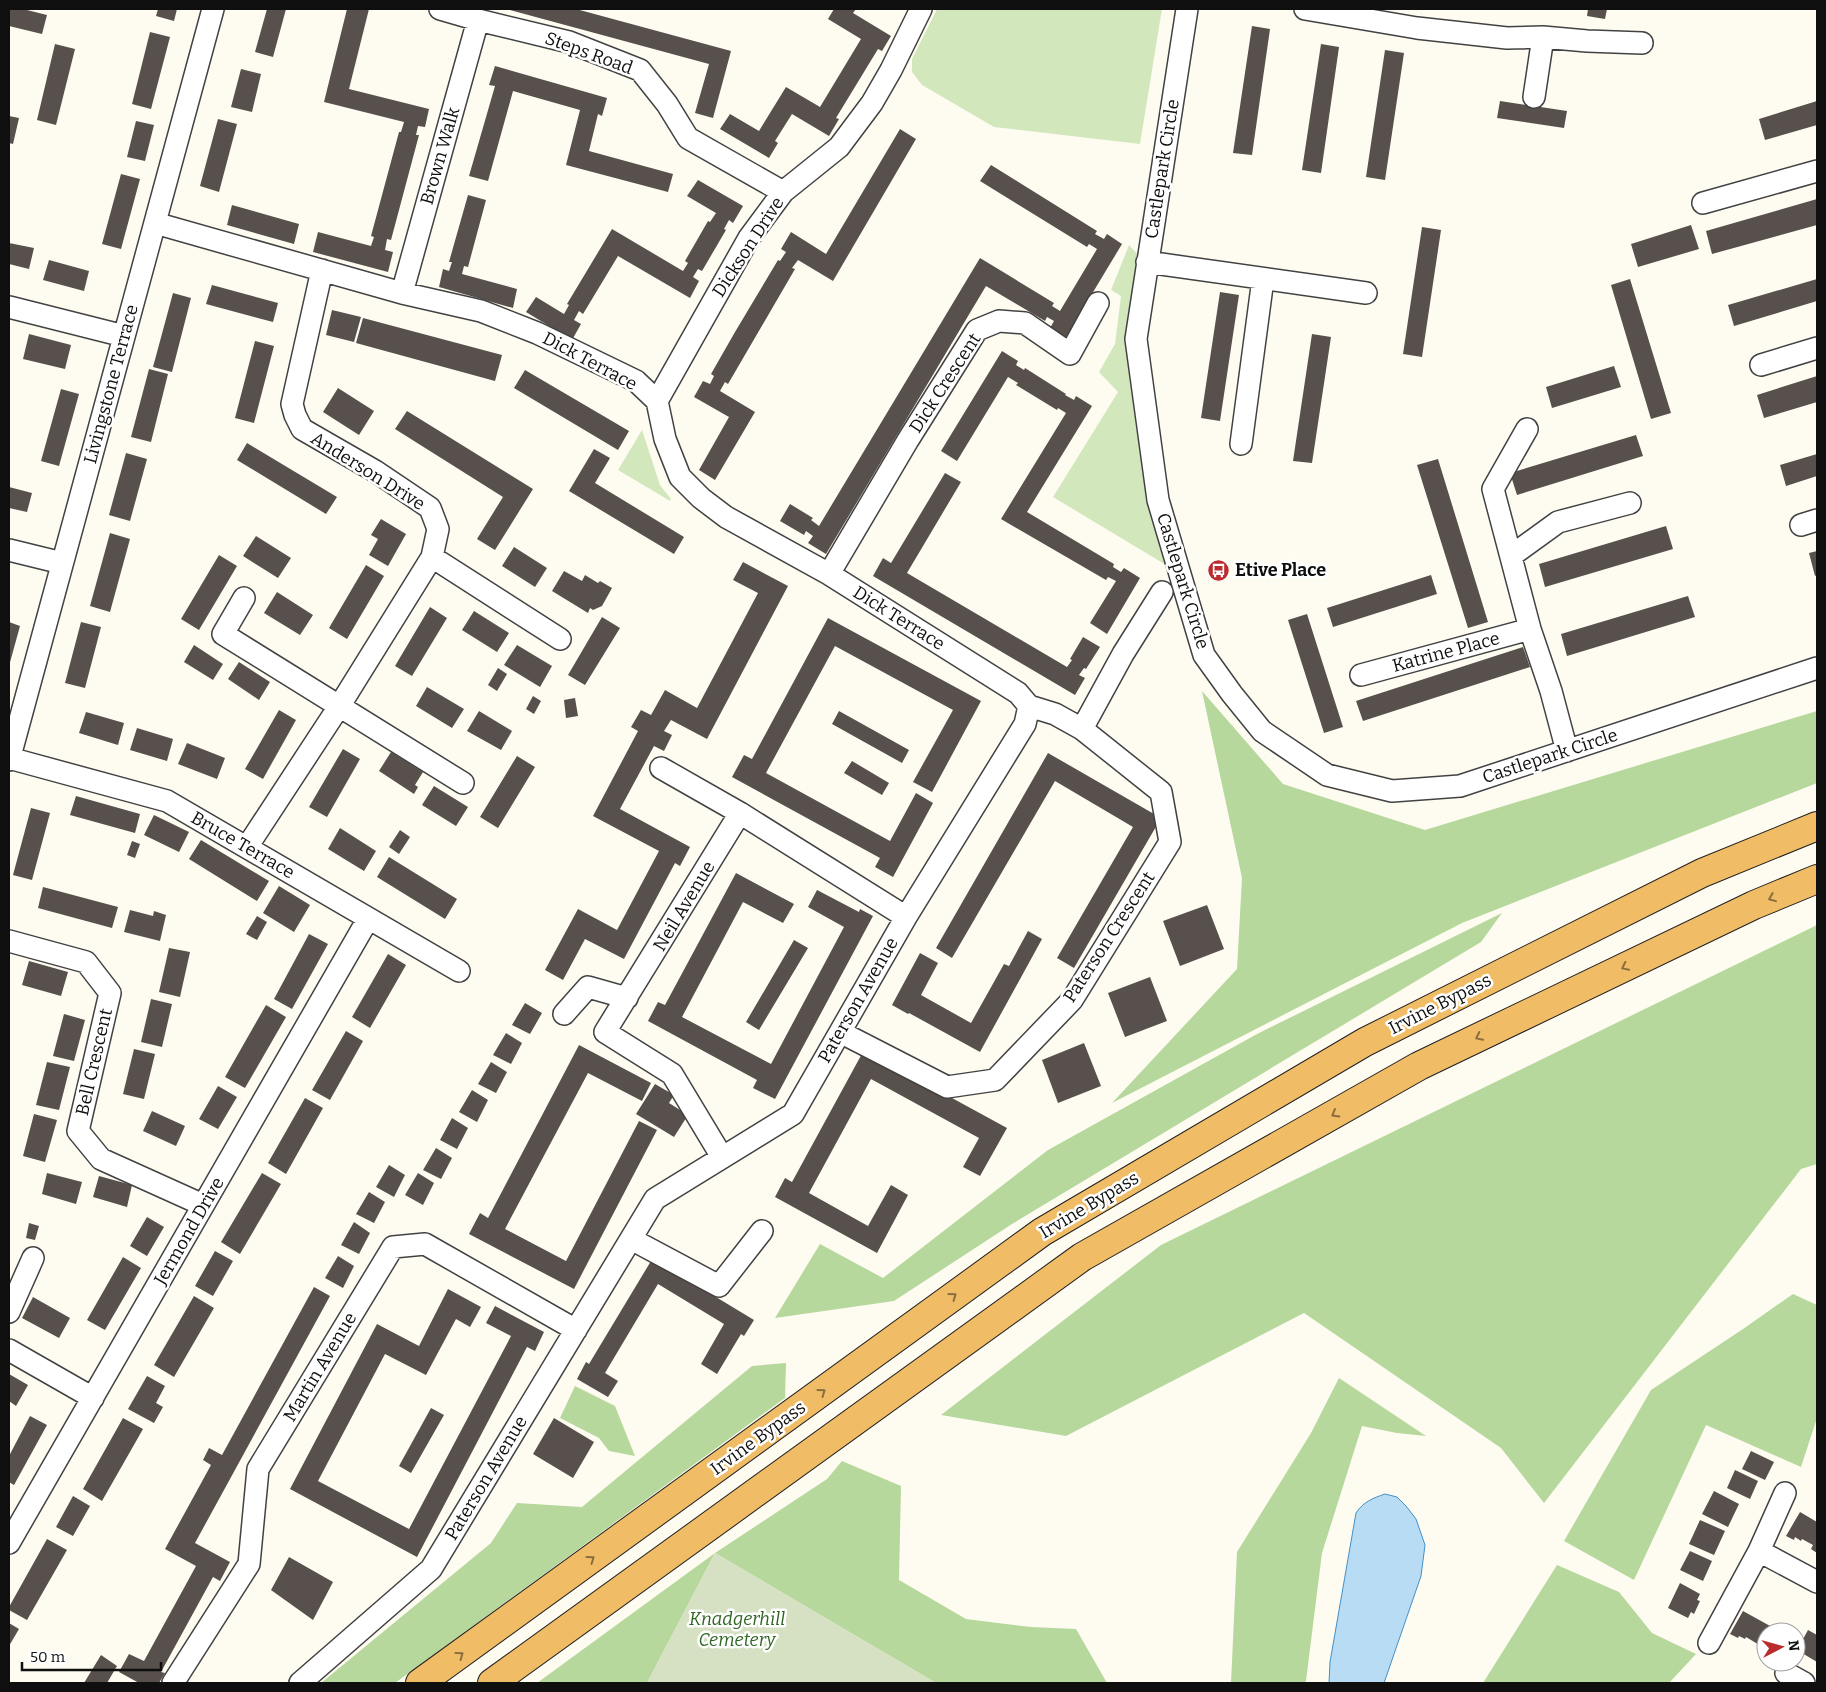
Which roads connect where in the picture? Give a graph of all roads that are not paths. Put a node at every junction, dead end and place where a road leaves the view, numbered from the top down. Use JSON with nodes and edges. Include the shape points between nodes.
{"nodes":[{"id":1,"x":213,"y":9,"type":"edge"},
{"id":2,"x":440,"y":9,"type":"edge"},
{"id":3,"x":921,"y":9,"type":"edge"},
{"id":4,"x":1187,"y":9,"type":"edge"},
{"id":5,"x":1305,"y":9,"type":"edge"},
{"id":6,"x":478,"y":20,"type":"junction"},
{"id":7,"x":1543,"y":37,"type":"junction"},
{"id":8,"x":1642,"y":43,"type":"dead end"},
{"id":9,"x":1534,"y":97,"type":"dead end"},
{"id":10,"x":1817,"y":171,"type":"edge"},
{"id":11,"x":783,"y":192,"type":"junction"},
{"id":12,"x":1703,"y":203,"type":"dead end"},
{"id":13,"x":155,"y":223,"type":"junction"},
{"id":14,"x":1147,"y":262,"type":"junction"},
{"id":15,"x":322,"y":270,"type":"junction"},
{"id":16,"x":1263,"y":279,"type":"junction"},
{"id":17,"x":402,"y":293,"type":"junction"},
{"id":18,"x":1366,"y":293,"type":"dead end"},
{"id":19,"x":1098,"y":303,"type":"dead end"},
{"id":20,"x":9,"y":308,"type":"edge"},
{"id":21,"x":124,"y":336,"type":"junction"},
{"id":22,"x":1817,"y":348,"type":"edge"},
{"id":23,"x":1761,"y":365,"type":"dead end"},
{"id":24,"x":657,"y":401,"type":"junction"},
{"id":25,"x":1527,"y":429,"type":"dead end"},
{"id":26,"x":1241,"y":444,"type":"dead end"},
{"id":27,"x":1630,"y":503,"type":"dead end"},
{"id":28,"x":9,"y":550,"type":"edge"},
{"id":29,"x":1511,"y":556,"type":"junction"},
{"id":30,"x":432,"y":557,"type":"junction"},
{"id":31,"x":62,"y":563,"type":"junction"},
{"id":32,"x":829,"y":574,"type":"junction"},
{"id":33,"x":1162,"y":592,"type":"dead end"},
{"id":34,"x":244,"y":598,"type":"dead end"},
{"id":35,"x":1530,"y":629,"type":"junction"},
{"id":36,"x":560,"y":639,"type":"dead end"},
{"id":37,"x":1817,"y":668,"type":"edge"},
{"id":38,"x":1361,"y":675,"type":"dead end"},
{"id":39,"x":340,"y":705,"type":"junction"},
{"id":40,"x":1029,"y":706,"type":"junction"},
{"id":41,"x":1082,"y":729,"type":"junction"},
{"id":42,"x":1567,"y":751,"type":"junction"},
{"id":43,"x":9,"y":759,"type":"edge"},
{"id":44,"x":661,"y":768,"type":"dead end"},
{"id":45,"x":463,"y":783,"type":"dead end"},
{"id":46,"x":740,"y":813,"type":"junction"},
{"id":47,"x":1817,"y":826,"type":"edge"},
{"id":48,"x":247,"y":847,"type":"junction"},
{"id":49,"x":1817,"y":879,"type":"edge"},
{"id":50,"x":906,"y":917,"type":"junction"},
{"id":51,"x":368,"y":918,"type":"junction"},
{"id":52,"x":9,"y":941,"type":"edge"},
{"id":53,"x":459,"y":971,"type":"dead end"},
{"id":54,"x":627,"y":998,"type":"junction"},
{"id":55,"x":564,"y":1014,"type":"dead end"},
{"id":56,"x":840,"y":1032,"type":"junction"},
{"id":57,"x":722,"y":1157,"type":"junction"},
{"id":58,"x":204,"y":1205,"type":"junction"},
{"id":59,"x":762,"y":1231,"type":"dead end"},
{"id":60,"x":631,"y":1239,"type":"junction"},
{"id":61,"x":33,"y":1258,"type":"dead end"},
{"id":62,"x":9,"y":1312,"type":"edge"},
{"id":63,"x":576,"y":1330,"type":"junction"},
{"id":64,"x":9,"y":1350,"type":"edge"},
{"id":65,"x":92,"y":1398,"type":"junction"},
{"id":66,"x":1786,"y":1493,"type":"dead end"},
{"id":67,"x":9,"y":1543,"type":"edge"},
{"id":68,"x":1759,"y":1551,"type":"junction"},
{"id":69,"x":1817,"y":1582,"type":"edge"},
{"id":70,"x":1709,"y":1643,"type":"dead end"},
{"id":71,"x":179,"y":1681,"type":"edge"},
{"id":72,"x":300,"y":1683,"type":"edge"},
{"id":73,"x":420,"y":1683,"type":"edge"},
{"id":74,"x":492,"y":1683,"type":"edge"}],
"edges":[{"from":1,"to":13,"type":"street","name":"Livingstone Terrace"},
{"from":2,"to":6,"type":"street","name":"Steps Road"},
{"from":3,"to":11,"type":"street","name":"Dickson Drive","via":[[872,102],[839,147]]},
{"from":4,"to":14,"type":"street","name":"Castlepark Circle"},
{"from":5,"to":7,"type":"street","via":[[1426,29],[1507,38]]},
{"from":6,"to":11,"type":"street","name":"Steps Road","via":[[568,42],[640,70],[688,138]]},
{"from":6,"to":17,"type":"street","name":"Brown Walk"},
{"from":7,"to":8,"type":"street"},
{"from":7,"to":9,"type":"street"},
{"from":10,"to":12,"type":"street"},
{"from":11,"to":24,"type":"street","name":"Dickson Drive","via":[[749,238]]},
{"from":13,"to":15,"type":"street","name":"Dick Terrace"},
{"from":13,"to":21,"type":"street","name":"Livingstone Terrace"},
{"from":14,"to":16,"type":"street"},
{"from":14,"to":42,"type":"street","name":"Castlepark Circle","via":[[1136,338],[1158,500],[1204,655],[1262,731],[1327,775],[1392,791],[1460,786]]},
{"from":15,"to":17,"type":"street","name":"Dick Terrace"},
{"from":15,"to":30,"type":"street","name":"Anderson Drive","via":[[292,404],[295,415],[302,429],[375,471],[430,508],[438,530]]},
{"from":16,"to":18,"type":"street"},
{"from":16,"to":26,"type":"street"},
{"from":17,"to":24,"type":"street","name":"Dick Terrace","via":[[481,312],[537,333],[636,381]]},
{"from":19,"to":32,"type":"street","name":"Dick Crescent","via":[[1070,354],[1025,323],[999,321],[977,330]]},
{"from":20,"to":21,"type":"street"},
{"from":21,"to":31,"type":"street","name":"Livingstone Terrace"},
{"from":22,"to":23,"type":"street"},
{"from":24,"to":32,"type":"street","name":"Dick Terrace","via":[[665,439],[680,477],[726,516]]},
{"from":25,"to":29,"type":"street","via":[[1493,489]]},
{"from":27,"to":29,"type":"street","via":[[1558,522]]},
{"from":28,"to":31,"type":"street"},
{"from":29,"to":35,"type":"street"},
{"from":30,"to":36,"type":"street"},
{"from":30,"to":39,"type":"street","name":"Anderson Drive"},
{"from":31,"to":43,"type":"street","name":"Livingstone Terrace"},
{"from":32,"to":40,"type":"street","name":"Dick Terrace","via":[[1018,693]]},
{"from":33,"to":41,"type":"street"},
{"from":34,"to":39,"type":"street","via":[[223,634]]},
{"from":35,"to":38,"type":"street","name":"Katrine Place"},
{"from":35,"to":42,"type":"street"},
{"from":37,"to":42,"type":"street","name":"Castlepark Circle"},
{"from":39,"to":45,"type":"street"},
{"from":39,"to":48,"type":"street","name":"Anderson Drive"},
{"from":40,"to":41,"type":"street","name":"Paterson Crescent","via":[[1055,714]]},
{"from":40,"to":50,"type":"street","name":"Paterson Avenue","via":[[1025,724]]},
{"from":41,"to":56,"type":"street","name":"Paterson Crescent","via":[[1161,792],[1170,842],[1072,1000],[995,1080],[947,1087]]},
{"from":43,"to":48,"type":"street","name":"Bruce Terrace","via":[[167,800]]},
{"from":44,"to":46,"type":"street"},
{"from":46,"to":50,"type":"street"},
{"from":46,"to":54,"type":"street","name":"Neil Avenue"},
{"from":73,"to":47,"type":"highway","name":"Irvine Bypass","one_way":true,"via":[[1042,1232],[1365,1042],[1702,872]]},
{"from":48,"to":51,"type":"street","name":"Bruce Terrace"},
{"from":49,"to":74,"type":"highway","one_way":true,"via":[[1754,905],[1419,1066],[1082,1257]]},
{"from":50,"to":56,"type":"street","name":"Paterson Avenue"},
{"from":51,"to":53,"type":"street","name":"Bruce Terrace"},
{"from":51,"to":58,"type":"street","name":"Jermond Drive"},
{"from":52,"to":58,"type":"street","name":"Bell Crescent","via":[[86,962],[110,993],[78,1131],[101,1159]]},
{"from":54,"to":55,"type":"street","via":[[588,987]]},
{"from":54,"to":57,"type":"street","name":"Neil Avenue","via":[[605,1032],[672,1074]]},
{"from":56,"to":57,"type":"street","name":"Paterson Avenue","via":[[794,1114]]},
{"from":57,"to":60,"type":"street","name":"Paterson Avenue","via":[[655,1198]]},
{"from":58,"to":65,"type":"street","name":"Jermond Drive"},
{"from":59,"to":60,"type":"street","via":[[719,1286]]},
{"from":60,"to":63,"type":"street","name":"Paterson Avenue"},
{"from":61,"to":62,"type":"street"},
{"from":63,"to":71,"type":"street","name":"Martin Avenue","via":[[425,1244],[393,1247],[258,1469],[249,1564]]},
{"from":63,"to":72,"type":"street","name":"Paterson Avenue","via":[[431,1570]]},
{"from":64,"to":65,"type":"street"},
{"from":65,"to":67,"type":"street","name":"Jermond Drive"},
{"from":66,"to":68,"type":"street"},
{"from":68,"to":69,"type":"street"},
{"from":68,"to":70,"type":"street"}]}
